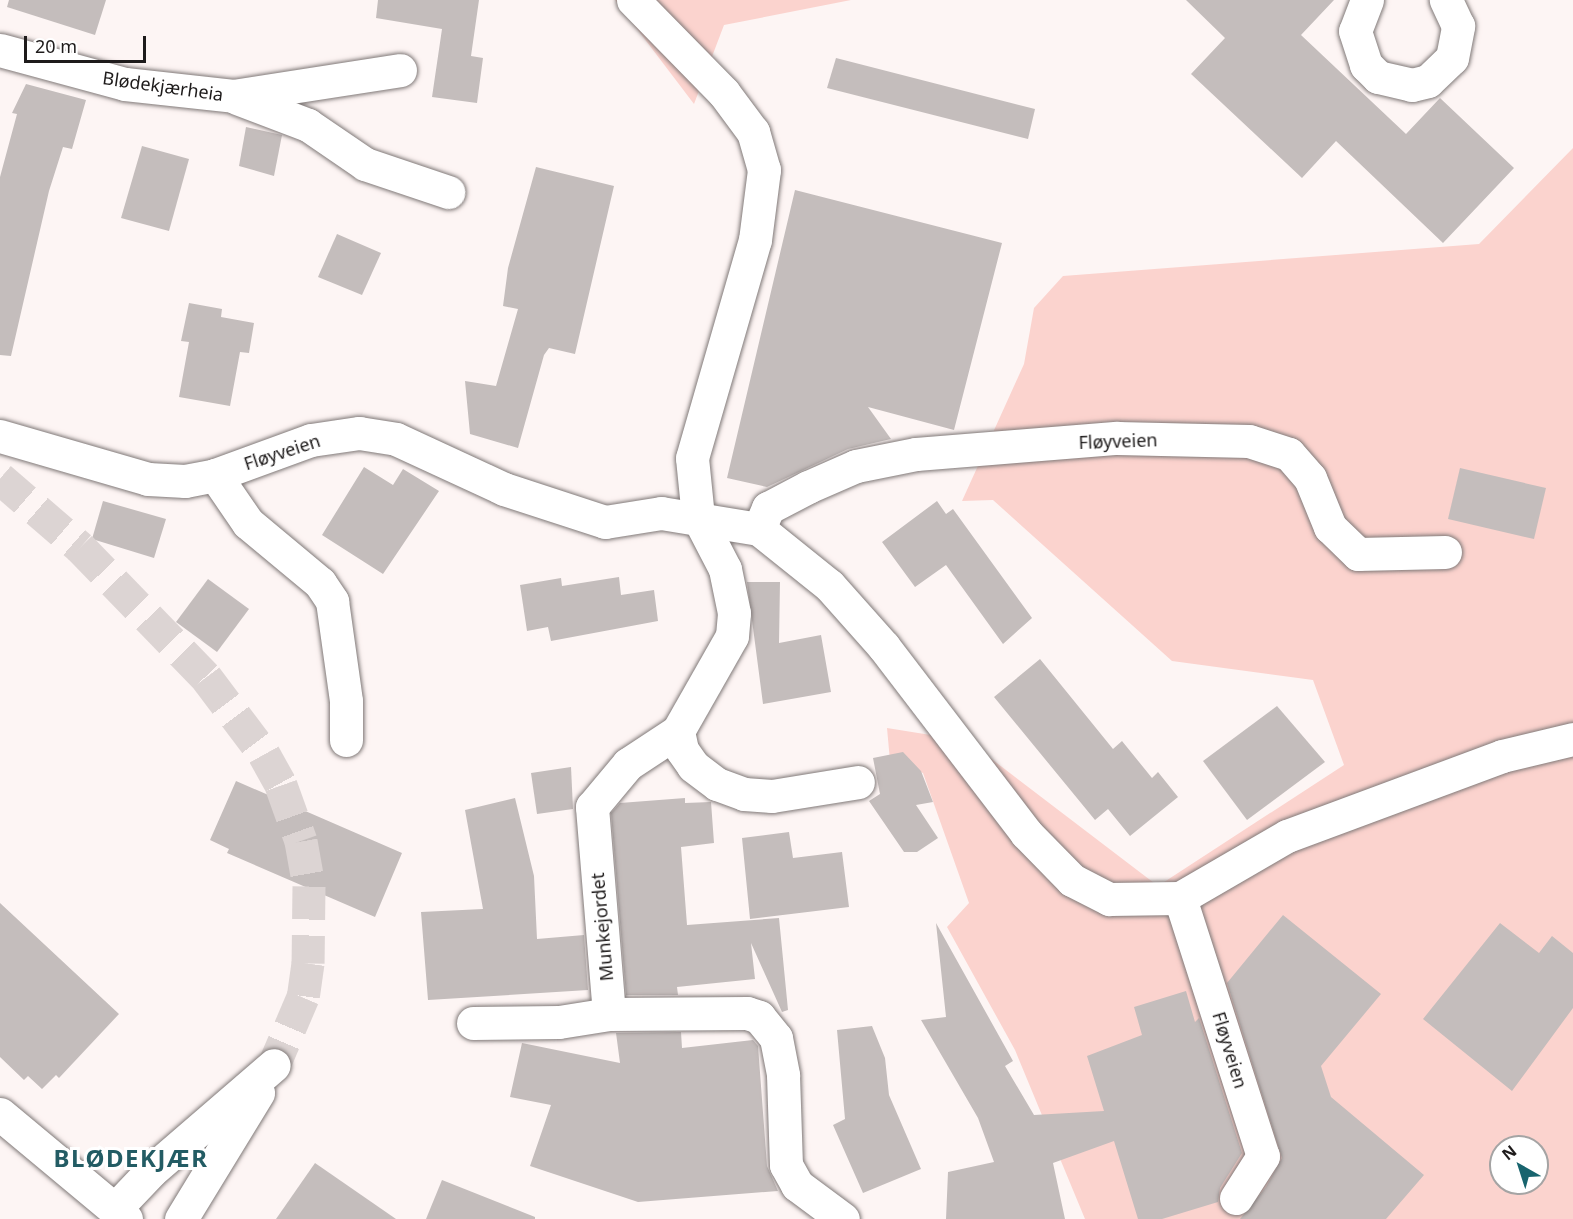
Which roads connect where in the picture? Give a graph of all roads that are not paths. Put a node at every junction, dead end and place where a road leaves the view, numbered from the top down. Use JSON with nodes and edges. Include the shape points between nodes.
{"nodes":[{"id":1,"x":633,"y":0,"type":"edge"},
{"id":2,"x":1367,"y":0,"type":"edge"},
{"id":3,"x":1446,"y":0,"type":"edge"},
{"id":4,"x":0,"y":50,"type":"edge"},
{"id":5,"x":400,"y":70,"type":"dead end"},
{"id":6,"x":233,"y":96,"type":"junction"},
{"id":7,"x":448,"y":192,"type":"dead end"},
{"id":8,"x":0,"y":436,"type":"edge"},
{"id":9,"x":215,"y":475,"type":"junction"},
{"id":10,"x":698,"y":517,"type":"junction"},
{"id":11,"x":759,"y":529,"type":"junction"},
{"id":12,"x":1445,"y":552,"type":"dead end"},
{"id":13,"x":678,"y":731,"type":"junction"},
{"id":14,"x":1573,"y":739,"type":"edge"},
{"id":15,"x":346,"y":740,"type":"dead end"},
{"id":16,"x":858,"y":782,"type":"dead end"},
{"id":17,"x":1180,"y":898,"type":"junction"},
{"id":18,"x":609,"y":1014,"type":"junction"},
{"id":19,"x":473,"y":1023,"type":"dead end"},
{"id":20,"x":0,"y":1114,"type":"edge"},
{"id":21,"x":1236,"y":1198,"type":"dead end"},
{"id":22,"x":121,"y":1214,"type":"edge"},
{"id":23,"x":181,"y":1219,"type":"edge"},
{"id":24,"x":843,"y":1219,"type":"edge"}],
"edges":[{"from":1,"to":10,"type":"street","via":[[724,93],[753,132],[764,170],[755,240],[692,458]]},
{"from":2,"to":3,"type":"street","via":[[1355,32],[1357,49],[1378,77],[1412,85],[1428,81],[1452,58],[1458,26]]},
{"from":4,"to":6,"type":"street","name":"Blødekjærheia","via":[[125,84]]},
{"from":5,"to":6,"type":"street","name":"Blødekjærheia"},
{"from":6,"to":7,"type":"street","via":[[308,125],[365,164]]},
{"from":8,"to":9,"type":"street","name":"Fløyveien","via":[[148,480],[185,481]]},
{"from":9,"to":10,"type":"street","name":"Fløyveien","via":[[310,440],[359,433],[396,439],[504,489],[604,522],[661,513]]},
{"from":9,"to":15,"type":"street","via":[[248,523],[320,583],[332,601],[346,701]]},
{"from":10,"to":11,"type":"street","name":"Fløyveien"},
{"from":10,"to":13,"type":"street","name":"Munkejordet","via":[[725,569],[734,614],[732,636]]},
{"from":11,"to":12,"type":"street","name":"Fløyveien","via":[[768,508],[808,487],[856,466],[916,454],[1117,438],[1249,441],[1289,454],[1310,478],[1330,527],[1358,554]]},
{"from":11,"to":17,"type":"street","name":"Fløyveien","via":[[837,594],[884,647],[1026,833],[1072,880],[1109,898]]},
{"from":13,"to":16,"type":"street","via":[[682,750],[693,766],[717,784],[744,794],[772,796]]},
{"from":13,"to":18,"type":"street","name":"Munkejordet","via":[[628,764],[592,807]]},
{"from":14,"to":17,"type":"street","via":[[1502,756],[1287,836]]},
{"from":17,"to":21,"type":"street","name":"Fløyveien","via":[[1263,1156]]},
{"from":18,"to":19,"type":"street","via":[[559,1022]]},
{"from":18,"to":24,"type":"street","via":[[747,1013],[759,1017],[776,1038],[783,1075],[786,1165],[797,1185]]},
{"from":20,"to":22,"type":"street"},
{"from":22,"to":23,"type":"street","via":[[151,1171],[274,1065]]}]}
